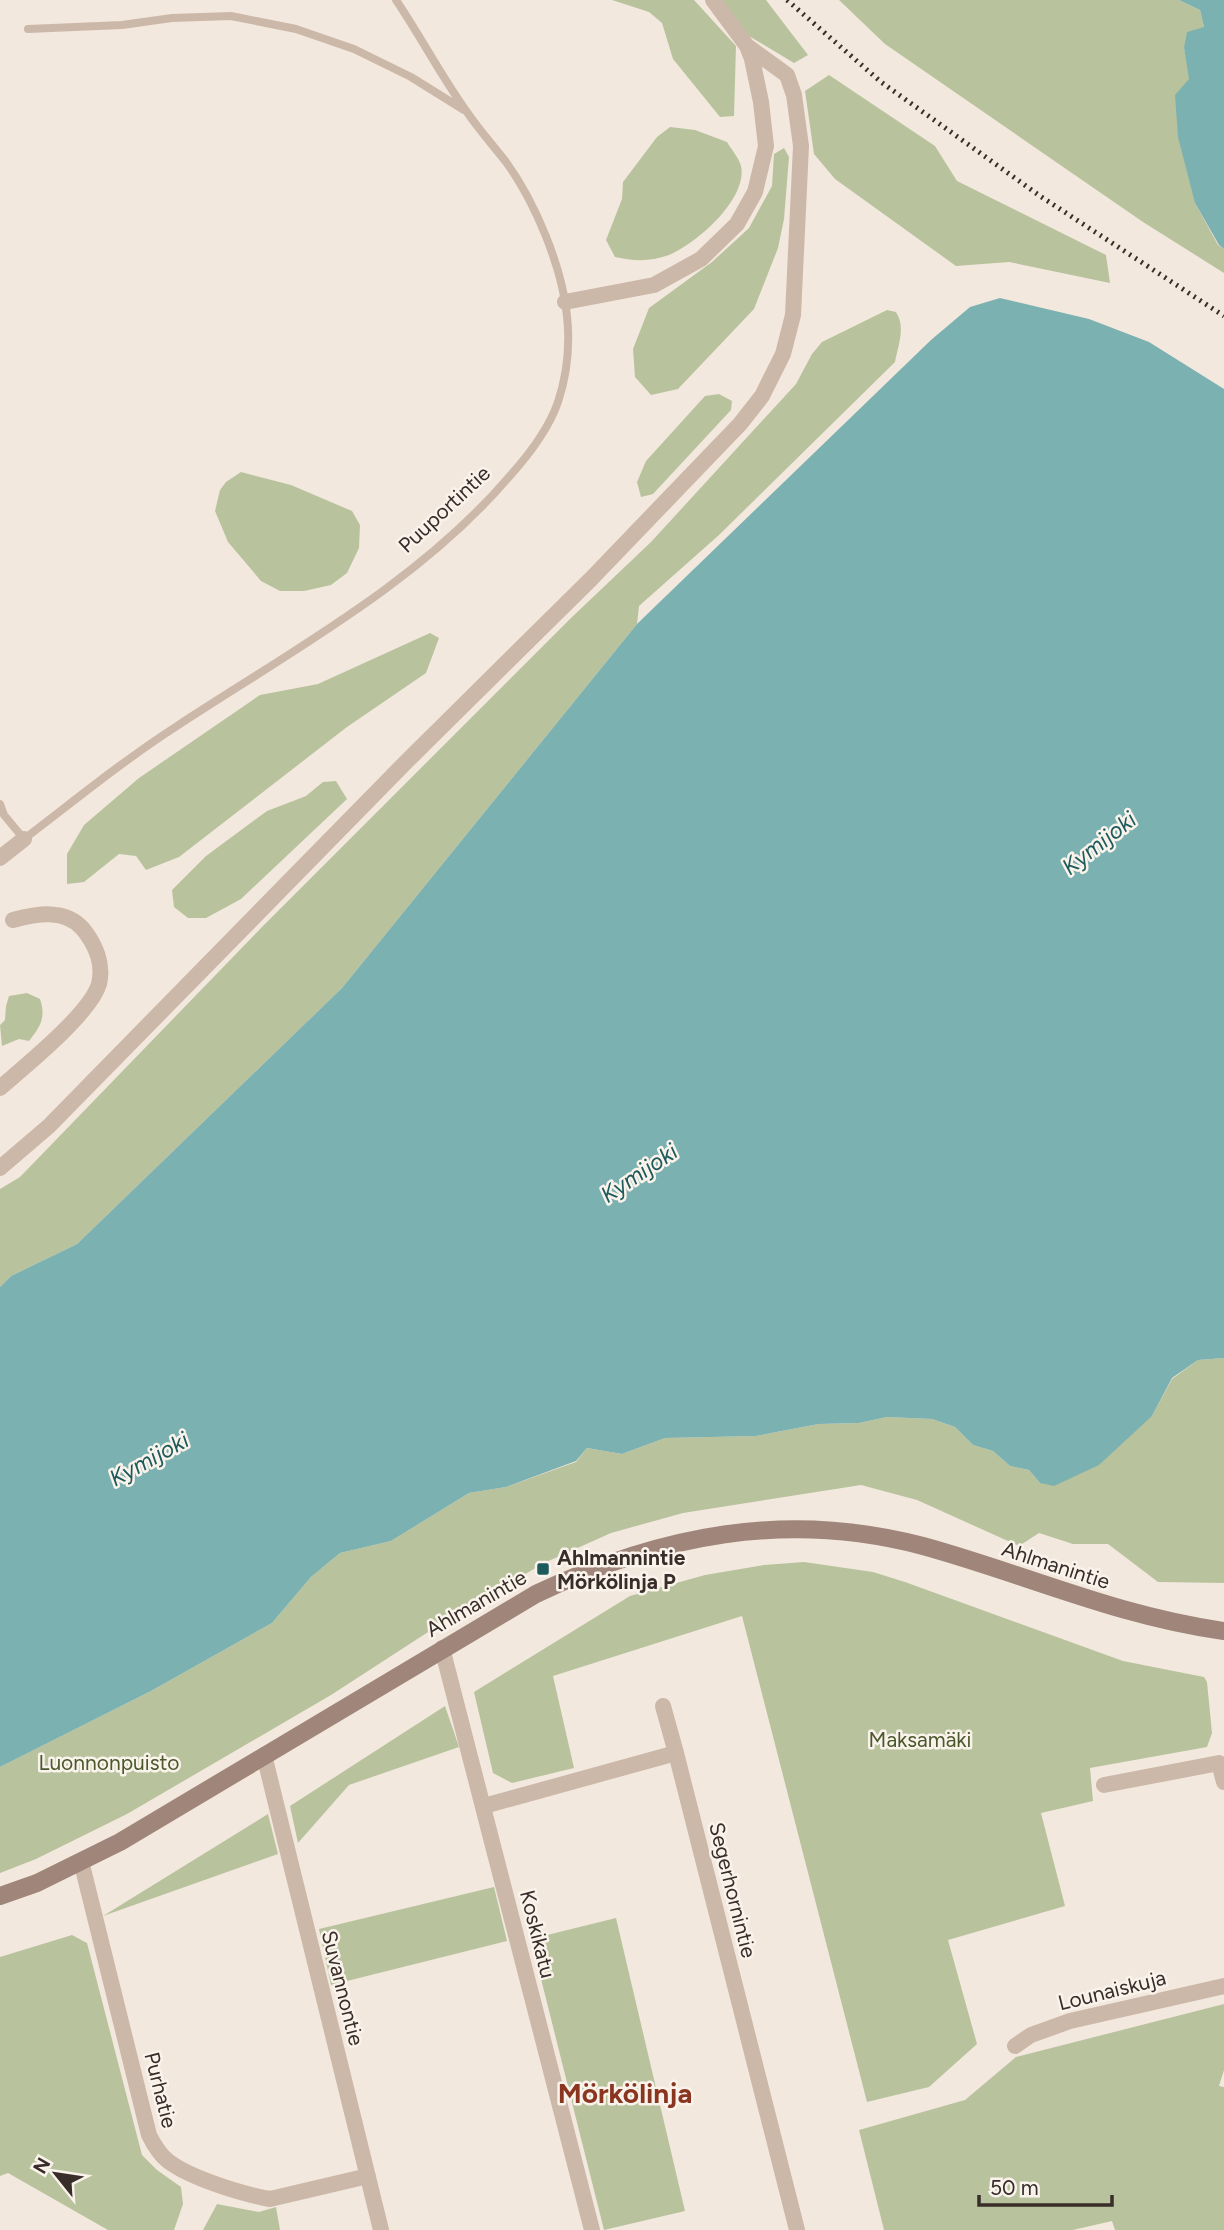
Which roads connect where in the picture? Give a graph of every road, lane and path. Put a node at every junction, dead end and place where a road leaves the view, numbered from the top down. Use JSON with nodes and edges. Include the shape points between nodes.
{"nodes":[{"id":1,"x":396,"y":0,"type":"edge"},
{"id":2,"x":713,"y":0,"type":"edge"},
{"id":3,"x":28,"y":29,"type":"dead end"},
{"id":4,"x":747,"y":46,"type":"junction"},
{"id":5,"x":466,"y":112,"type":"junction"},
{"id":6,"x":565,"y":302,"type":"junction"},
{"id":7,"x":0,"y":804,"type":"edge"},
{"id":8,"x":24,"y":839,"type":"junction"},
{"id":9,"x":0,"y":858,"type":"edge"},
{"id":10,"x":13,"y":920,"type":"dead end"},
{"id":11,"x":0,"y":1088,"type":"edge"},
{"id":12,"x":0,"y":1168,"type":"edge"},
{"id":13,"x":1224,"y":1631,"type":"edge"},
{"id":14,"x":442,"y":1648,"type":"junction"},
{"id":15,"x":663,"y":1706,"type":"dead end"},
{"id":16,"x":676,"y":1753,"type":"junction"},
{"id":17,"x":264,"y":1755,"type":"junction"},
{"id":18,"x":1224,"y":1782,"type":"edge"},
{"id":19,"x":1104,"y":1784,"type":"dead end"},
{"id":20,"x":484,"y":1806,"type":"junction"},
{"id":21,"x":81,"y":1861,"type":"junction"},
{"id":22,"x":0,"y":1896,"type":"edge"},
{"id":23,"x":1224,"y":1986,"type":"edge"},
{"id":24,"x":1015,"y":2046,"type":"dead end"},
{"id":25,"x":368,"y":2176,"type":"junction"},
{"id":26,"x":381,"y":2230,"type":"edge"},
{"id":27,"x":592,"y":2230,"type":"edge"},
{"id":28,"x":797,"y":2230,"type":"edge"}],
"edges":[{"from":1,"to":5,"type":"lane","name":"Puuportintie"},
{"from":2,"to":4,"type":"street"},
{"from":3,"to":5,"type":"lane","via":[[231,16],[296,29],[354,49],[411,77]]},
{"from":4,"to":6,"type":"street","via":[[766,146],[755,192],[737,224],[701,259],[654,285]]},
{"from":4,"to":12,"type":"street","via":[[787,75],[801,146],[793,314],[783,354],[762,396],[591,579],[49,1126]]},
{"from":5,"to":6,"type":"lane","name":"Puuportintie","via":[[536,209]]},
{"from":6,"to":8,"type":"lane","name":"Puuportintie","via":[[567,354],[558,403],[528,456],[483,508],[356,610],[173,728]]},
{"from":7,"to":8,"type":"lane"},
{"from":8,"to":9,"type":"street","name":"Puuportintie"},
{"from":10,"to":11,"type":"street","via":[[44,913],[70,920],[92,941],[101,970],[99,984],[80,1013]]},
{"from":13,"to":14,"type":"street","name":"Ahlmanintie","via":[[1120,1609],[921,1546],[793,1529],[697,1538],[627,1556],[536,1594]]},
{"from":14,"to":17,"type":"street","name":"Ahlmanintie"},
{"from":14,"to":20,"type":"street","name":"Koskikatu"},
{"from":15,"to":16,"type":"street","name":"Segerhornintie"},
{"from":16,"to":20,"type":"street"},
{"from":16,"to":28,"type":"street","name":"Segerhornintie"},
{"from":17,"to":21,"type":"street","name":"Ahlmanintie"},
{"from":17,"to":25,"type":"street","name":"Suvannontie"},
{"from":18,"to":19,"type":"street","via":[[1219,1762]]},
{"from":20,"to":27,"type":"street","name":"Koskikatu"},
{"from":21,"to":22,"type":"street","name":"Ahlmanintie"},
{"from":21,"to":25,"type":"street","name":"Purhatie","via":[[149,2135],[157,2151],[206,2180],[270,2199]]},
{"from":23,"to":24,"type":"street","name":"Lounaiskuja","via":[[1070,2021]]},
{"from":25,"to":26,"type":"street","name":"Suvannontie"}]}
